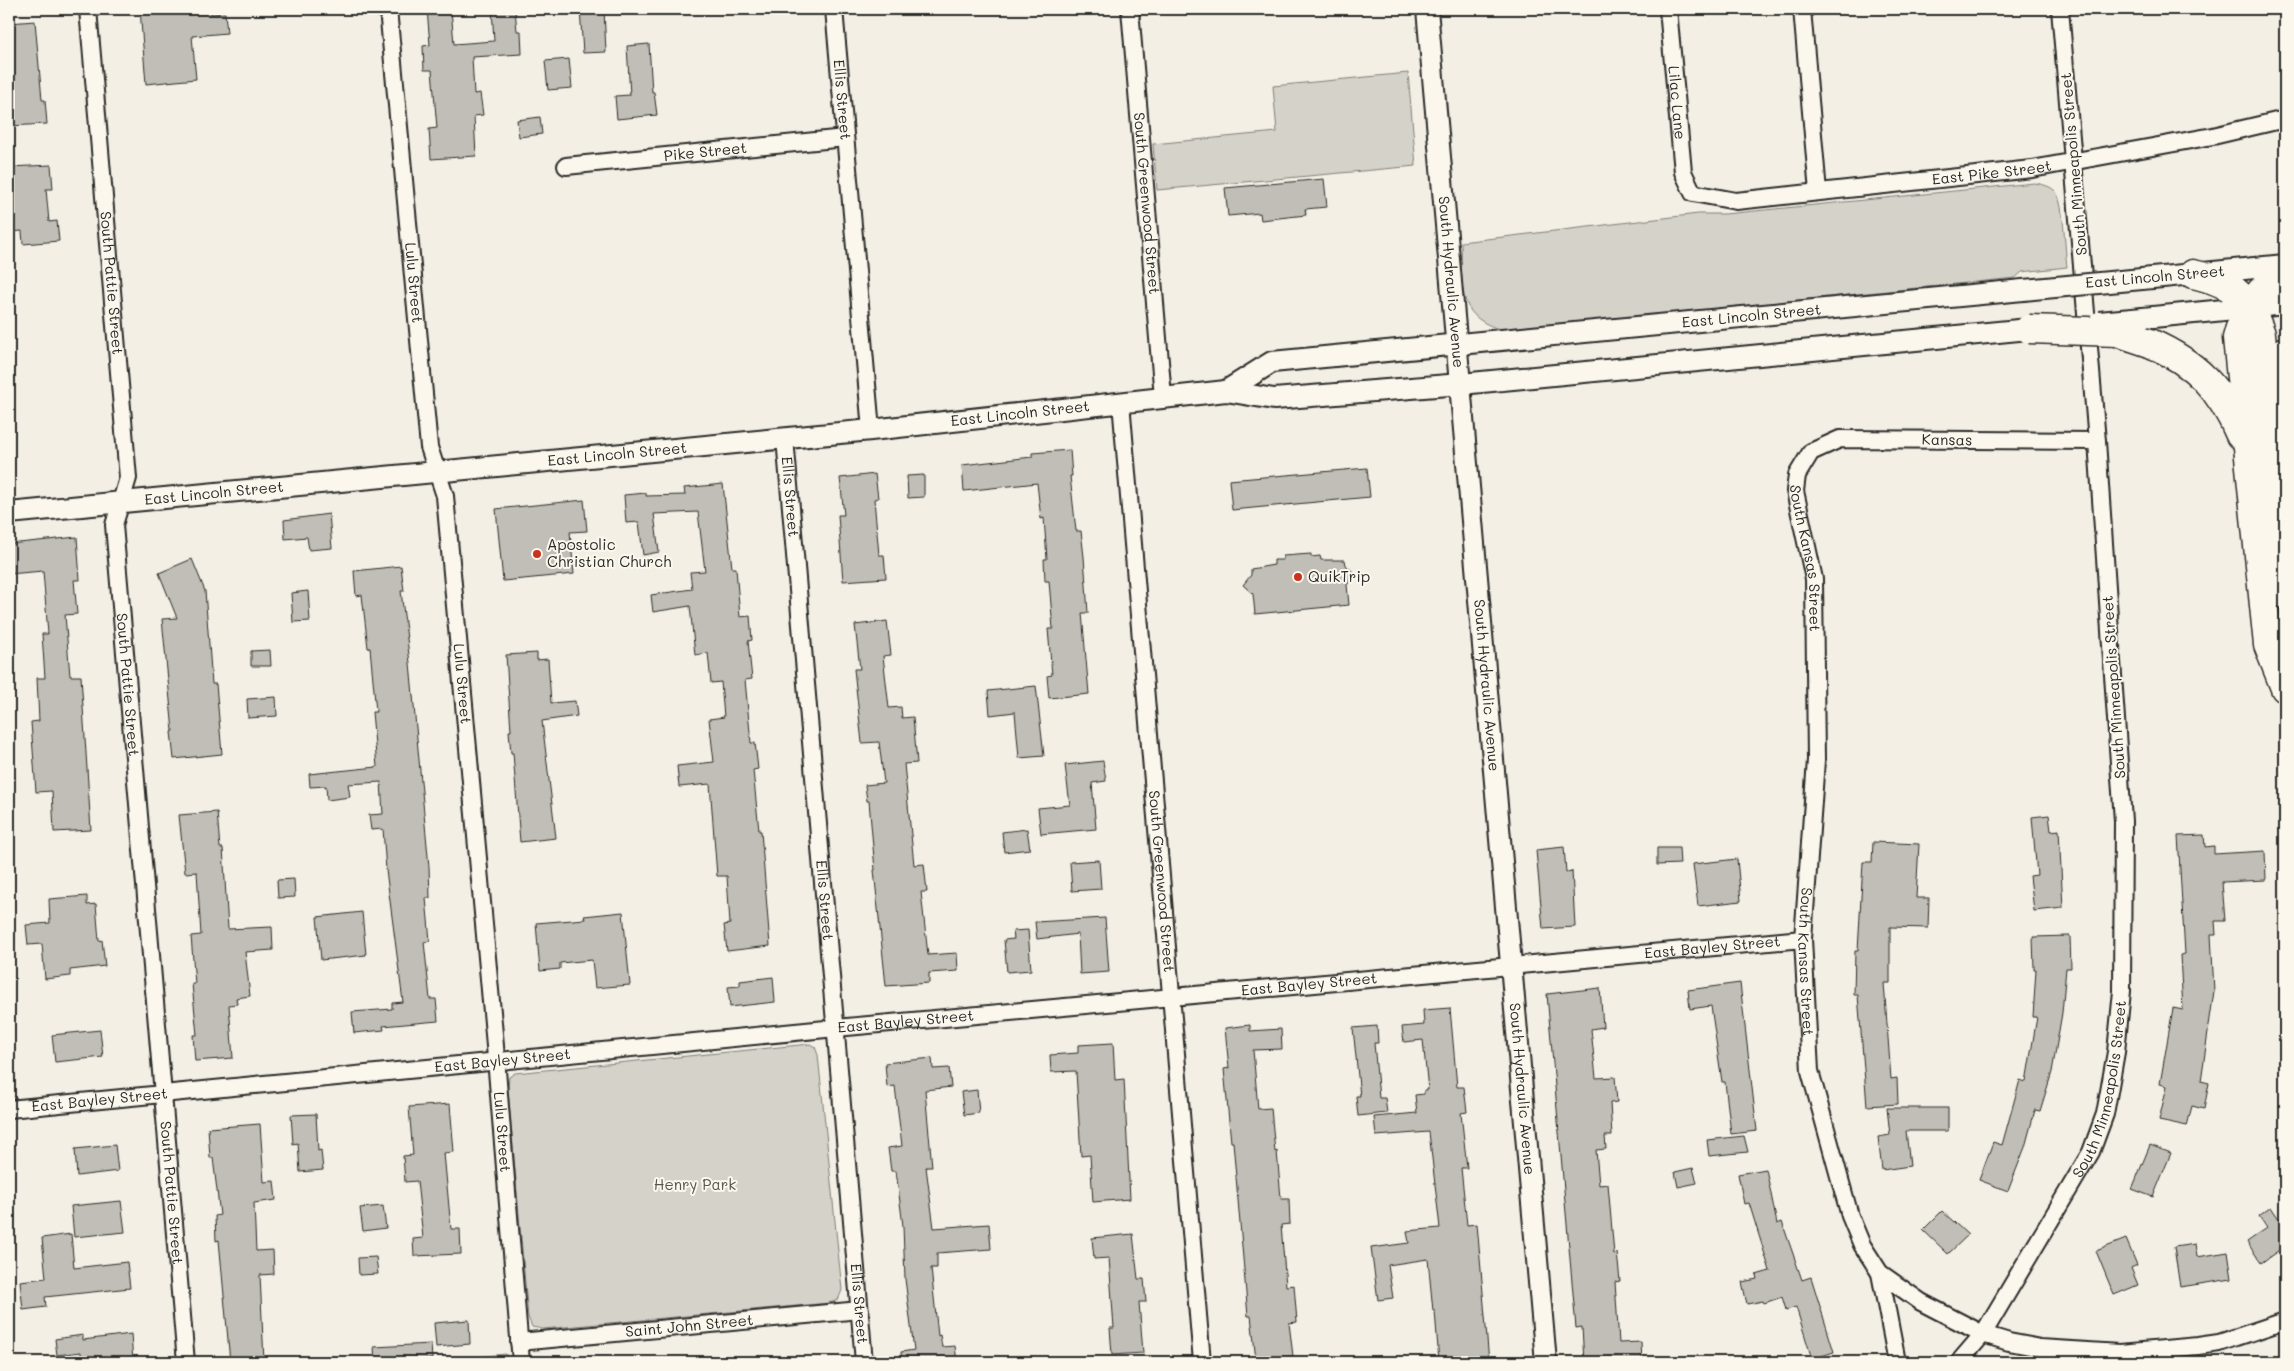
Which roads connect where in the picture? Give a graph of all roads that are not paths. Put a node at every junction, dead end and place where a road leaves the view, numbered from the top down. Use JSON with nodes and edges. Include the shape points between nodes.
{"nodes":[{"id":1,"x":88,"y":9,"type":"edge"},
{"id":2,"x":388,"y":9,"type":"edge"},
{"id":3,"x":834,"y":9,"type":"edge"},
{"id":4,"x":1130,"y":9,"type":"edge"},
{"id":5,"x":1427,"y":9,"type":"edge"},
{"id":6,"x":1668,"y":9,"type":"edge"},
{"id":7,"x":1802,"y":9,"type":"edge"},
{"id":8,"x":2060,"y":9,"type":"edge"},
{"id":9,"x":2285,"y":119,"type":"edge"},
{"id":10,"x":845,"y":138,"type":"junction"},
{"id":11,"x":2074,"y":161,"type":"junction"},
{"id":12,"x":566,"y":166,"type":"dead end"},
{"id":13,"x":1818,"y":192,"type":"junction"},
{"id":14,"x":1694,"y":193,"type":"joint"},
{"id":15,"x":2285,"y":265,"type":"edge"},
{"id":16,"x":2285,"y":273,"type":"edge"},
{"id":17,"x":2193,"y":274,"type":"junction"},
{"id":18,"x":2285,"y":304,"type":"edge"},
{"id":19,"x":2249,"y":308,"type":"junction"},
{"id":20,"x":2029,"y":329,"type":"joint"},
{"id":21,"x":2146,"y":331,"type":"junction"},
{"id":22,"x":1457,"y":346,"type":"junction"},
{"id":23,"x":2285,"y":351,"type":"edge"},
{"id":24,"x":1460,"y":384,"type":"junction"},
{"id":25,"x":1226,"y":390,"type":"junction"},
{"id":26,"x":1163,"y":397,"type":"junction"},
{"id":27,"x":1121,"y":402,"type":"junction"},
{"id":28,"x":870,"y":430,"type":"junction"},
{"id":29,"x":2269,"y":430,"type":"junction"},
{"id":30,"x":785,"y":438,"type":"junction"},
{"id":31,"x":2097,"y":441,"type":"junction"},
{"id":32,"x":2249,"y":456,"type":"junction"},
{"id":33,"x":1805,"y":461,"type":"joint"},
{"id":34,"x":437,"y":472,"type":"junction"},
{"id":35,"x":120,"y":502,"type":"junction"},
{"id":36,"x":9,"y":513,"type":"edge"},
{"id":37,"x":2285,"y":594,"type":"edge"},
{"id":38,"x":2285,"y":688,"type":"edge"},
{"id":39,"x":1803,"y":939,"type":"junction"},
{"id":40,"x":1510,"y":967,"type":"junction"},
{"id":41,"x":1172,"y":998,"type":"junction"},
{"id":42,"x":836,"y":1028,"type":"junction"},
{"id":43,"x":496,"y":1061,"type":"junction"},
{"id":44,"x":162,"y":1094,"type":"junction"},
{"id":45,"x":9,"y":1109,"type":"edge"},
{"id":46,"x":1880,"y":1273,"type":"junction"},
{"id":47,"x":860,"y":1310,"type":"junction"},
{"id":48,"x":2285,"y":1321,"type":"edge"},
{"id":49,"x":1984,"y":1334,"type":"junction"},
{"id":50,"x":519,"y":1342,"type":"junction"},
{"id":51,"x":186,"y":1362,"type":"edge"},
{"id":52,"x":521,"y":1362,"type":"edge"},
{"id":53,"x":864,"y":1362,"type":"edge"},
{"id":54,"x":1202,"y":1362,"type":"edge"},
{"id":55,"x":1546,"y":1362,"type":"edge"},
{"id":56,"x":1897,"y":1362,"type":"edge"},
{"id":57,"x":1959,"y":1362,"type":"edge"}],
"edges":[{"from":1,"to":35,"type":"street","name":"South Pattie Street","via":[[128,478]]},
{"from":2,"to":34,"type":"street","name":"Lulu Street","via":[[429,447]]},
{"from":3,"to":10,"type":"street","name":"Ellis Street"},
{"from":4,"to":26,"type":"street","name":"South Greenwood Street"},
{"from":5,"to":22,"type":"street","name":"South Hydraulic Avenue"},
{"from":6,"to":14,"type":"street","name":"Lilac Lane","via":[[1683,172]]},
{"from":7,"to":13,"type":"street"},
{"from":8,"to":11,"type":"street","name":"South Minneapolis Street"},
{"from":9,"to":11,"type":"street","name":"East Pike Street","via":[[2213,136]]},
{"from":10,"to":12,"type":"street","name":"Pike Street"},
{"from":10,"to":28,"type":"street","name":"Ellis Street"},
{"from":11,"to":13,"type":"street","name":"East Pike Street","via":[[2032,169]]},
{"from":11,"to":31,"type":"street","name":"South Minneapolis Street"},
{"from":13,"to":14,"type":"street","name":"East Pike Street","via":[[1736,201]]},
{"from":15,"to":17,"type":"street","name":"East Lincoln Street"},
{"from":16,"to":19,"type":"highway","via":[[2276,278]]},
{"from":17,"to":19,"type":"highway","via":[[2219,280],[2236,292]]},
{"from":17,"to":22,"type":"street","name":"East Lincoln Street","bridge":true},
{"from":18,"to":19,"type":"street"},
{"from":19,"to":21,"type":"street"},
{"from":19,"to":29,"type":"highway","via":[[2261,334]]},
{"from":19,"to":32,"type":"highway","via":[[2237,338]]},
{"from":20,"to":21,"type":"highway","bridge":true},
{"from":20,"to":24,"type":"street","name":"East Lincoln Street"},
{"from":21,"to":32,"type":"highway","via":[[2204,377],[2232,415]]},
{"from":22,"to":24,"type":"street","name":"South Hydraulic Avenue"},
{"from":22,"to":25,"type":"street","name":"East Lincoln Street","via":[[1272,362]]},
{"from":23,"to":29,"type":"highway","via":[[2276,371]]},
{"from":24,"to":25,"type":"street","name":"East Lincoln Street","via":[[1274,399]]},
{"from":24,"to":40,"type":"street","name":"South Hydraulic Avenue"},
{"from":25,"to":26,"type":"street","name":"East Lincoln Street"},
{"from":26,"to":27,"type":"street","name":"East Lincoln Street"},
{"from":27,"to":28,"type":"street","name":"East Lincoln Street"},
{"from":27,"to":41,"type":"street","name":"South Greenwood Street"},
{"from":28,"to":30,"type":"street","name":"East Lincoln Street"},
{"from":29,"to":37,"type":"highway"},
{"from":30,"to":34,"type":"street","name":"East Lincoln Street"},
{"from":30,"to":42,"type":"street","name":"Ellis Street"},
{"from":31,"to":33,"type":"street","name":"Kansas","via":[[1840,439],[1811,452]]},
{"from":31,"to":49,"type":"street","name":"South Minneapolis Street","via":[[2123,821],[2124,949],[2116,1052],[2105,1114],[2091,1152]]},
{"from":32,"to":38,"type":"highway","via":[[2268,645]]},
{"from":33,"to":39,"type":"street","name":"South Kansas Street","via":[[1797,475],[1795,491],[1814,579],[1816,760]]},
{"from":34,"to":35,"type":"street","name":"East Lincoln Street"},
{"from":34,"to":43,"type":"street","name":"Lulu Street","via":[[444,496]]},
{"from":35,"to":36,"type":"street","name":"East Lincoln Street"},
{"from":35,"to":44,"type":"street","name":"South Pattie Street","via":[[114,525]]},
{"from":39,"to":40,"type":"street","name":"East Bayley Street"},
{"from":39,"to":46,"type":"street","name":"South Kansas Street","via":[[1810,1071],[1850,1216],[1862,1245]]},
{"from":40,"to":41,"type":"street","name":"East Bayley Street"},
{"from":40,"to":55,"type":"street","name":"South Hydraulic Avenue"},
{"from":41,"to":42,"type":"street","name":"East Bayley Street"},
{"from":41,"to":54,"type":"street","name":"South Greenwood Street"},
{"from":42,"to":43,"type":"street","name":"East Bayley Street"},
{"from":42,"to":47,"type":"street","name":"Ellis Street"},
{"from":43,"to":44,"type":"street","name":"East Bayley Street"},
{"from":43,"to":50,"type":"street","name":"Lulu Street"},
{"from":44,"to":45,"type":"street","name":"East Bayley Street"},
{"from":44,"to":51,"type":"street","name":"South Pattie Street"},
{"from":46,"to":49,"type":"street","name":"South Kansas Street","via":[[1921,1302]]},
{"from":46,"to":56,"type":"street"},
{"from":47,"to":50,"type":"street","name":"Saint John Street"},
{"from":47,"to":53,"type":"street","name":"Ellis Street"},
{"from":48,"to":49,"type":"street","via":[[2219,1344],[2120,1353],[2040,1348]]},
{"from":49,"to":57,"type":"street","name":"South Minneapolis Street"},
{"from":50,"to":52,"type":"street","name":"Lulu Street"}]}
